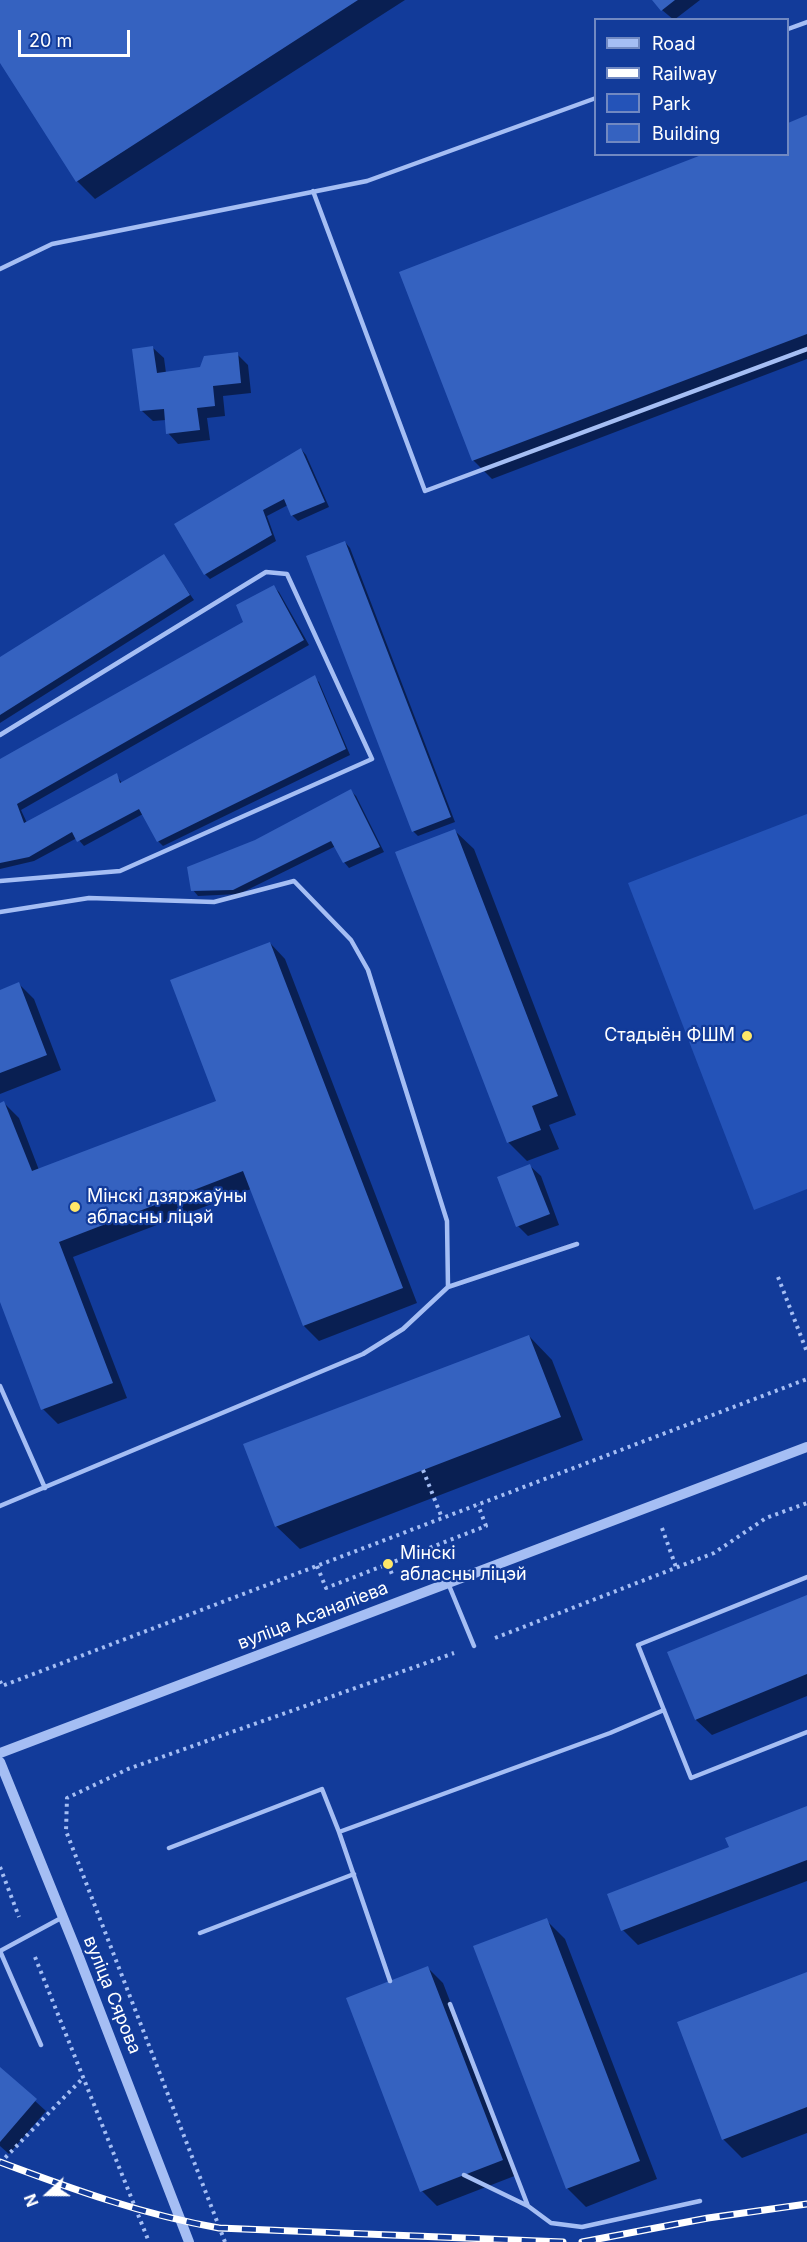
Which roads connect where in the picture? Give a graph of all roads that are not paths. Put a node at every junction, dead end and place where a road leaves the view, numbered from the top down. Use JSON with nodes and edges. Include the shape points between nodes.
{"nodes":[{"id":1,"x":807,"y":22,"type":"edge"},
{"id":2,"x":789,"y":29,"type":"edge"},
{"id":3,"x":594,"y":99,"type":"edge"},
{"id":4,"x":313,"y":191,"type":"junction"},
{"id":5,"x":0,"y":269,"type":"edge"},
{"id":6,"x":807,"y":349,"type":"edge"},
{"id":7,"x":0,"y":735,"type":"edge"},
{"id":8,"x":0,"y":880,"type":"edge"},
{"id":9,"x":0,"y":912,"type":"edge"},
{"id":10,"x":577,"y":1244,"type":"dead end"},
{"id":11,"x":448,"y":1287,"type":"junction"},
{"id":12,"x":0,"y":1386,"type":"edge"},
{"id":13,"x":807,"y":1447,"type":"edge"},
{"id":14,"x":45,"y":1488,"type":"junction"},
{"id":15,"x":0,"y":1506,"type":"edge"},
{"id":16,"x":807,"y":1577,"type":"edge"},
{"id":17,"x":448,"y":1583,"type":"junction"},
{"id":18,"x":474,"y":1646,"type":"road end"},
{"id":19,"x":664,"y":1710,"type":"junction"},
{"id":20,"x":807,"y":1732,"type":"edge"},
{"id":21,"x":0,"y":1753,"type":"edge"},
{"id":22,"x":0,"y":1762,"type":"edge"},
{"id":23,"x":339,"y":1832,"type":"junction"},
{"id":24,"x":169,"y":1848,"type":"dead end"},
{"id":25,"x":354,"y":1874,"type":"junction"},
{"id":26,"x":63,"y":1917,"type":"junction"},
{"id":27,"x":200,"y":1933,"type":"dead end"},
{"id":28,"x":0,"y":1951,"type":"edge"},
{"id":29,"x":390,"y":1980,"type":"dead end"},
{"id":30,"x":450,"y":2004,"type":"dead end"},
{"id":31,"x":41,"y":2045,"type":"dead end"},
{"id":32,"x":464,"y":2175,"type":"dead end"},
{"id":33,"x":700,"y":2201,"type":"dead end"},
{"id":34,"x":528,"y":2205,"type":"junction"},
{"id":35,"x":189,"y":2242,"type":"edge"}],
"edges":[{"from":1,"to":2,"type":"lane"},
{"from":3,"to":4,"type":"lane","via":[[367,181]]},
{"from":4,"to":5,"type":"lane","via":[[52,244]]},
{"from":4,"to":6,"type":"lane","via":[[425,491]]},
{"from":7,"to":8,"type":"lane","via":[[266,572],[287,574],[372,759],[120,871]]},
{"from":9,"to":11,"type":"lane","via":[[88,898],[214,902],[294,881],[351,940],[368,970],[447,1221]]},
{"from":10,"to":11,"type":"lane"},
{"from":11,"to":14,"type":"lane","via":[[403,1329],[363,1354]]},
{"from":12,"to":14,"type":"lane"},
{"from":13,"to":17,"type":"street","name":"вуліца Асаналіева"},
{"from":14,"to":15,"type":"lane"},
{"from":16,"to":19,"type":"lane","via":[[638,1645]]},
{"from":17,"to":18,"type":"lane"},
{"from":17,"to":21,"type":"street","name":"вуліца Асаналіева"},
{"from":19,"to":20,"type":"lane","via":[[691,1779]]},
{"from":19,"to":23,"type":"lane"},
{"from":22,"to":26,"type":"street","name":"вуліца Сярова"},
{"from":23,"to":24,"type":"lane","via":[[322,1790]]},
{"from":23,"to":25,"type":"lane"},
{"from":25,"to":27,"type":"lane"},
{"from":25,"to":29,"type":"lane"},
{"from":26,"to":28,"type":"lane"},
{"from":26,"to":35,"type":"street","name":"вуліца Сярова"},
{"from":28,"to":31,"type":"lane"},
{"from":30,"to":34,"type":"lane"},
{"from":32,"to":34,"type":"lane"},
{"from":33,"to":34,"type":"lane","via":[[582,2227],[550,2223]]}]}
